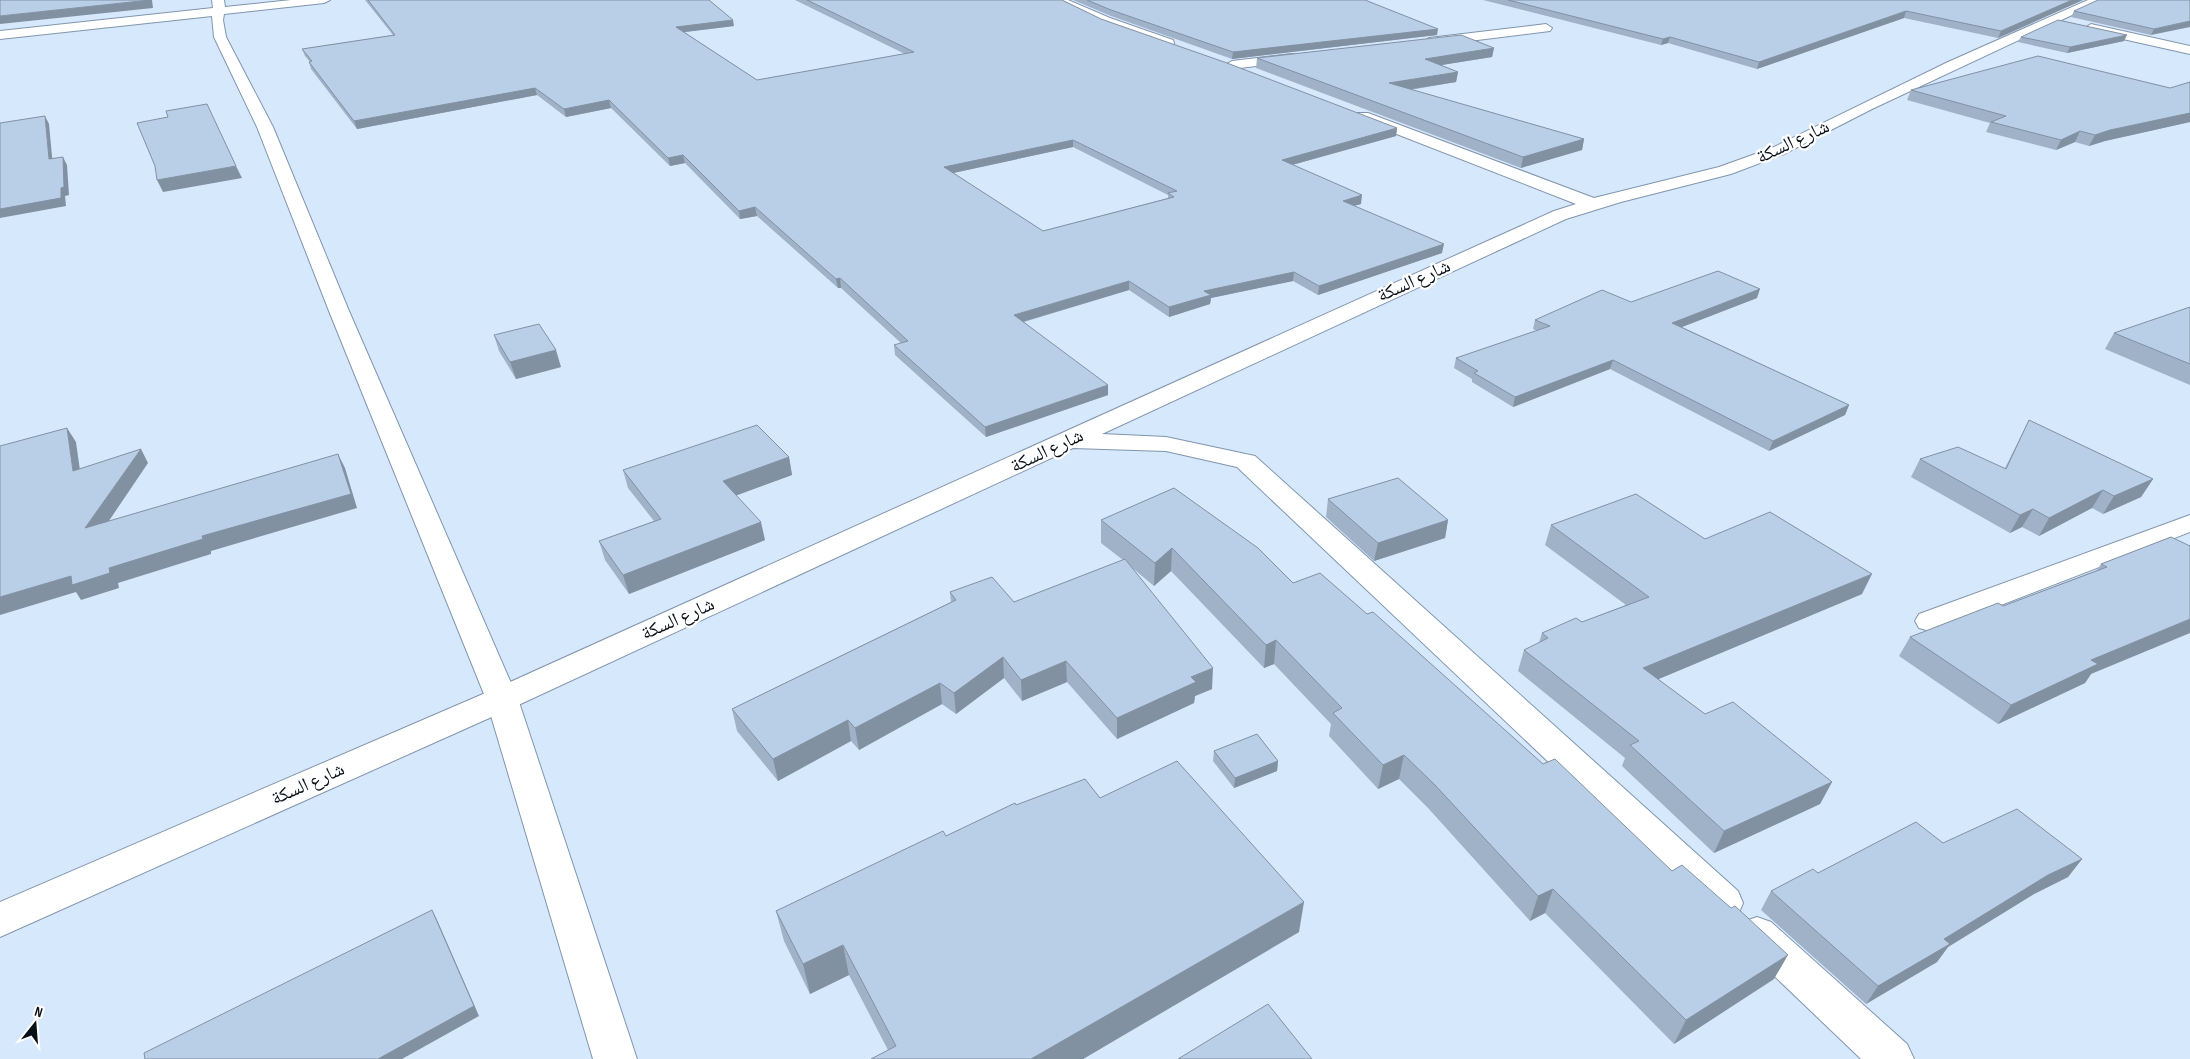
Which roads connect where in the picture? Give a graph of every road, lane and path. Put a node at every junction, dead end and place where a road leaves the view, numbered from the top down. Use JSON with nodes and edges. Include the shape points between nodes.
{"nodes":[{"id":1,"x":259,"y":0,"type":"edge"},
{"id":2,"x":324,"y":0,"type":"edge"},
{"id":3,"x":1058,"y":0,"type":"edge"},
{"id":4,"x":2098,"y":0,"type":"edge"},
{"id":5,"x":219,"y":5,"type":"edge"},
{"id":6,"x":2052,"y":19,"type":"junction"},
{"id":7,"x":1546,"y":28,"type":"dead end"},
{"id":8,"x":0,"y":29,"type":"edge"},
{"id":9,"x":0,"y":35,"type":"edge"},
{"id":10,"x":1418,"y":43,"type":"edge"},
{"id":11,"x":1180,"y":47,"type":"edge"},
{"id":12,"x":2190,"y":50,"type":"edge"},
{"id":13,"x":1300,"y":57,"type":"edge"},
{"id":14,"x":1214,"y":59,"type":"edge"},
{"id":15,"x":1232,"y":65,"type":"junction"},
{"id":16,"x":1259,"y":76,"type":"edge"},
{"id":17,"x":1351,"y":111,"type":"edge"},
{"id":18,"x":1590,"y":203,"type":"junction"},
{"id":19,"x":1071,"y":440,"type":"junction"},
{"id":20,"x":2190,"y":523,"type":"edge"},
{"id":21,"x":1930,"y":621,"type":"dead end"},
{"id":22,"x":502,"y":699,"type":"junction"},
{"id":23,"x":0,"y":920,"type":"edge"},
{"id":24,"x":615,"y":1059,"type":"edge"},
{"id":25,"x":1892,"y":1059,"type":"edge"}],
"edges":[{"from":1,"to":5,"type":"street"},
{"from":2,"to":5,"type":"street"},
{"from":3,"to":11,"type":"street"},
{"from":4,"to":6,"type":"street","name":"شارع السكة"},
{"from":5,"to":8,"type":"street"},
{"from":5,"to":9,"type":"street"},
{"from":5,"to":22,"type":"street","via":[[220,38],[265,127]]},
{"from":6,"to":12,"type":"street"},
{"from":6,"to":18,"type":"street","name":"شارع السكة","via":[[1778,151],[1719,172]]},
{"from":7,"to":10,"type":"street"},
{"from":13,"to":15,"type":"street"},
{"from":14,"to":15,"type":"street"},
{"from":15,"to":16,"type":"street"},
{"from":17,"to":18,"type":"street"},
{"from":18,"to":19,"type":"street","name":"شارع السكة"},
{"from":19,"to":22,"type":"street","name":"شارع السكة"},
{"from":19,"to":25,"type":"street","via":[[1166,444],[1246,461]]},
{"from":20,"to":21,"type":"street"},
{"from":22,"to":23,"type":"street","name":"شارع السكة"},
{"from":22,"to":24,"type":"street"}]}
